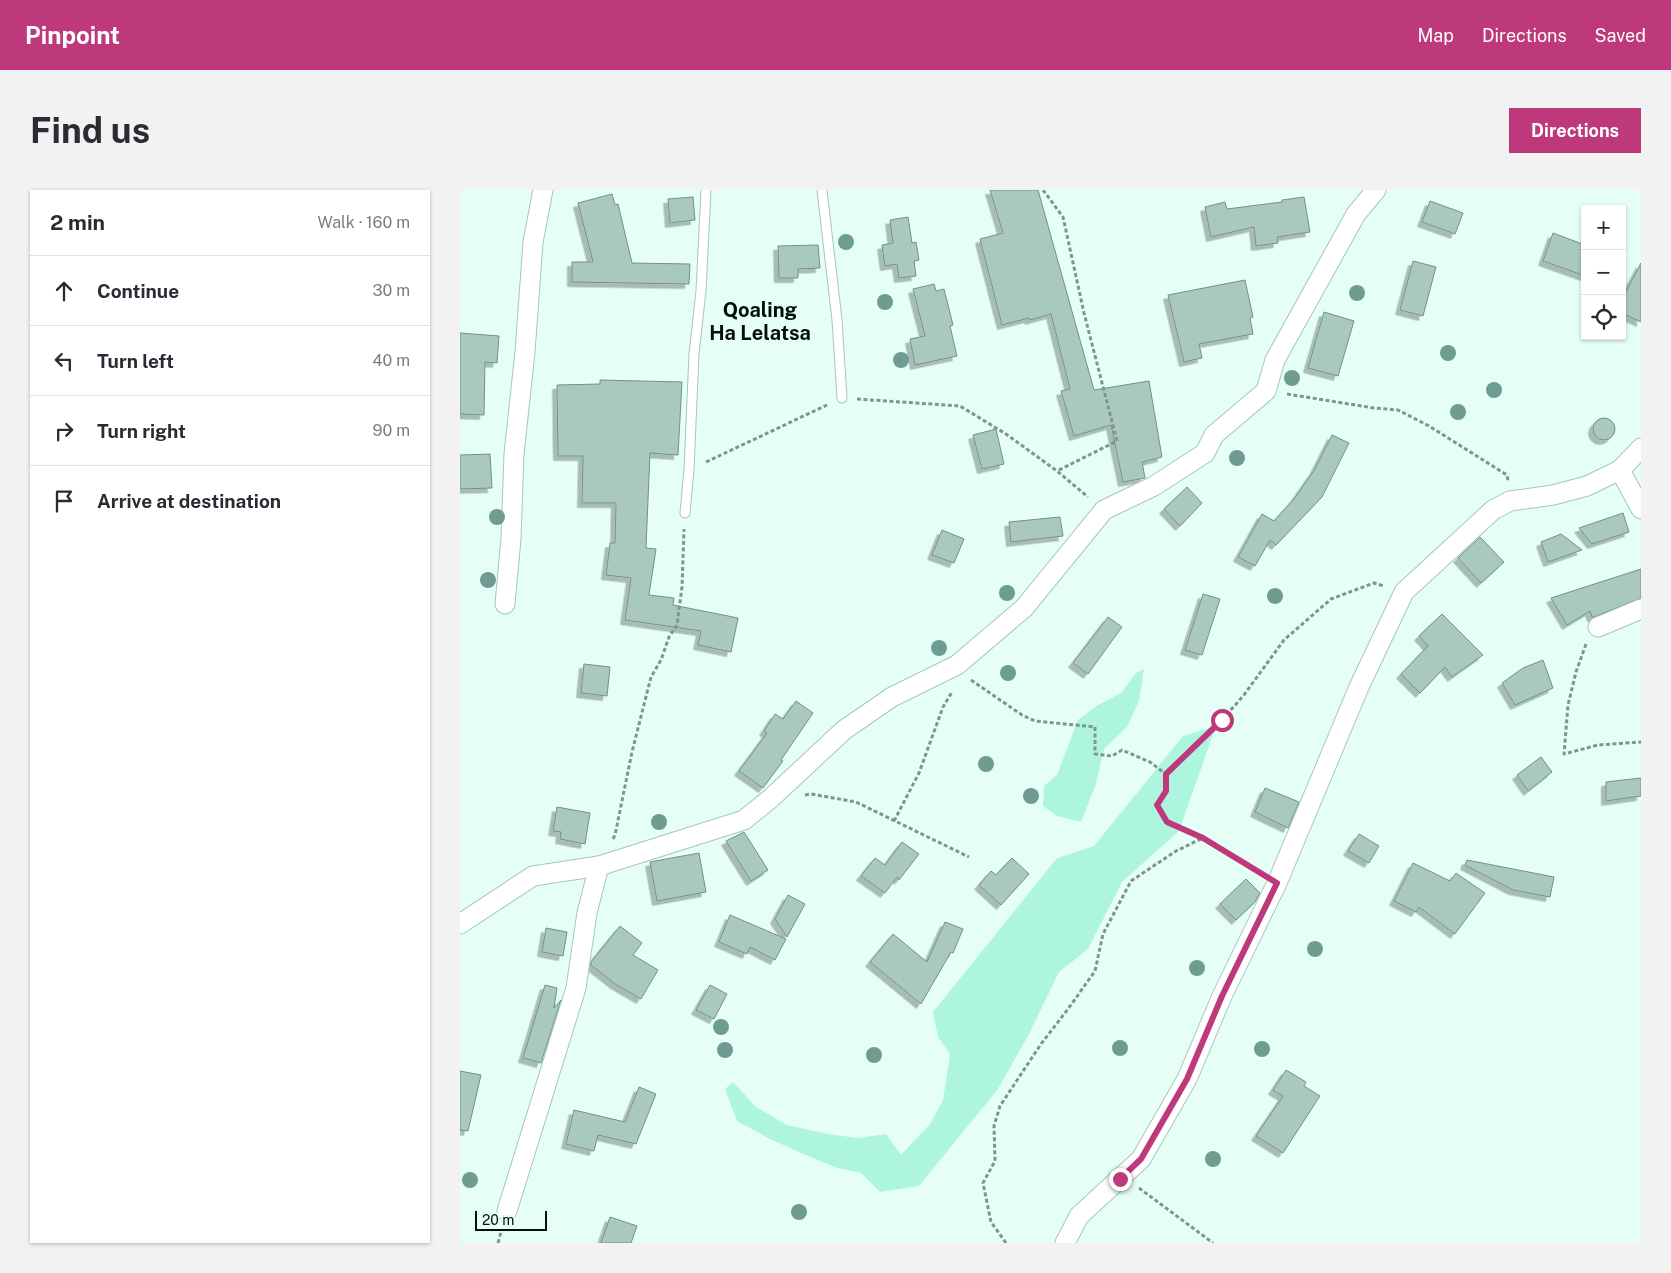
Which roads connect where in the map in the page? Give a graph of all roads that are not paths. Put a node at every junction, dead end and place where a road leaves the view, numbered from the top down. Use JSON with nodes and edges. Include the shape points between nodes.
{"nodes":[{"id":1,"x":544,"y":190,"type":"edge"},
{"id":2,"x":706,"y":190,"type":"edge"},
{"id":3,"x":822,"y":190,"type":"edge"},
{"id":4,"x":1376,"y":190,"type":"edge"},
{"id":5,"x":842,"y":398,"type":"road end"},
{"id":6,"x":1641,"y":448,"type":"edge"},
{"id":7,"x":1620,"y":470,"type":"junction"},
{"id":8,"x":1641,"y":509,"type":"edge"},
{"id":9,"x":685,"y":513,"type":"road end"},
{"id":10,"x":505,"y":604,"type":"dead end"},
{"id":11,"x":1641,"y":609,"type":"edge"},
{"id":12,"x":1598,"y":627,"type":"road end"},
{"id":13,"x":599,"y":866,"type":"junction"},
{"id":14,"x":460,"y":924,"type":"edge"},
{"id":15,"x":508,"y":1210,"type":"dead end"},
{"id":16,"x":1065,"y":1243,"type":"edge"}],
"edges":[{"from":1,"to":10,"type":"street","via":[[533,242],[514,454]]},
{"from":2,"to":9,"type":"lane"},
{"from":3,"to":5,"type":"lane"},
{"from":4,"to":13,"type":"street","via":[[1356,214],[1275,360],[1266,391],[1214,435],[1204,453],[1154,486],[1104,510],[1024,608],[957,665],[892,697],[844,730],[744,820]]},
{"from":6,"to":7,"type":"street"},
{"from":7,"to":8,"type":"street"},
{"from":7,"to":16,"type":"street","via":[[1587,486],[1510,501],[1493,510],[1404,592],[1187,1079],[1141,1159],[1080,1216]]},
{"from":11,"to":12,"type":"street"},
{"from":13,"to":14,"type":"street","via":[[533,876]]},
{"from":13,"to":15,"type":"street","via":[[587,913],[576,988]]}]}
